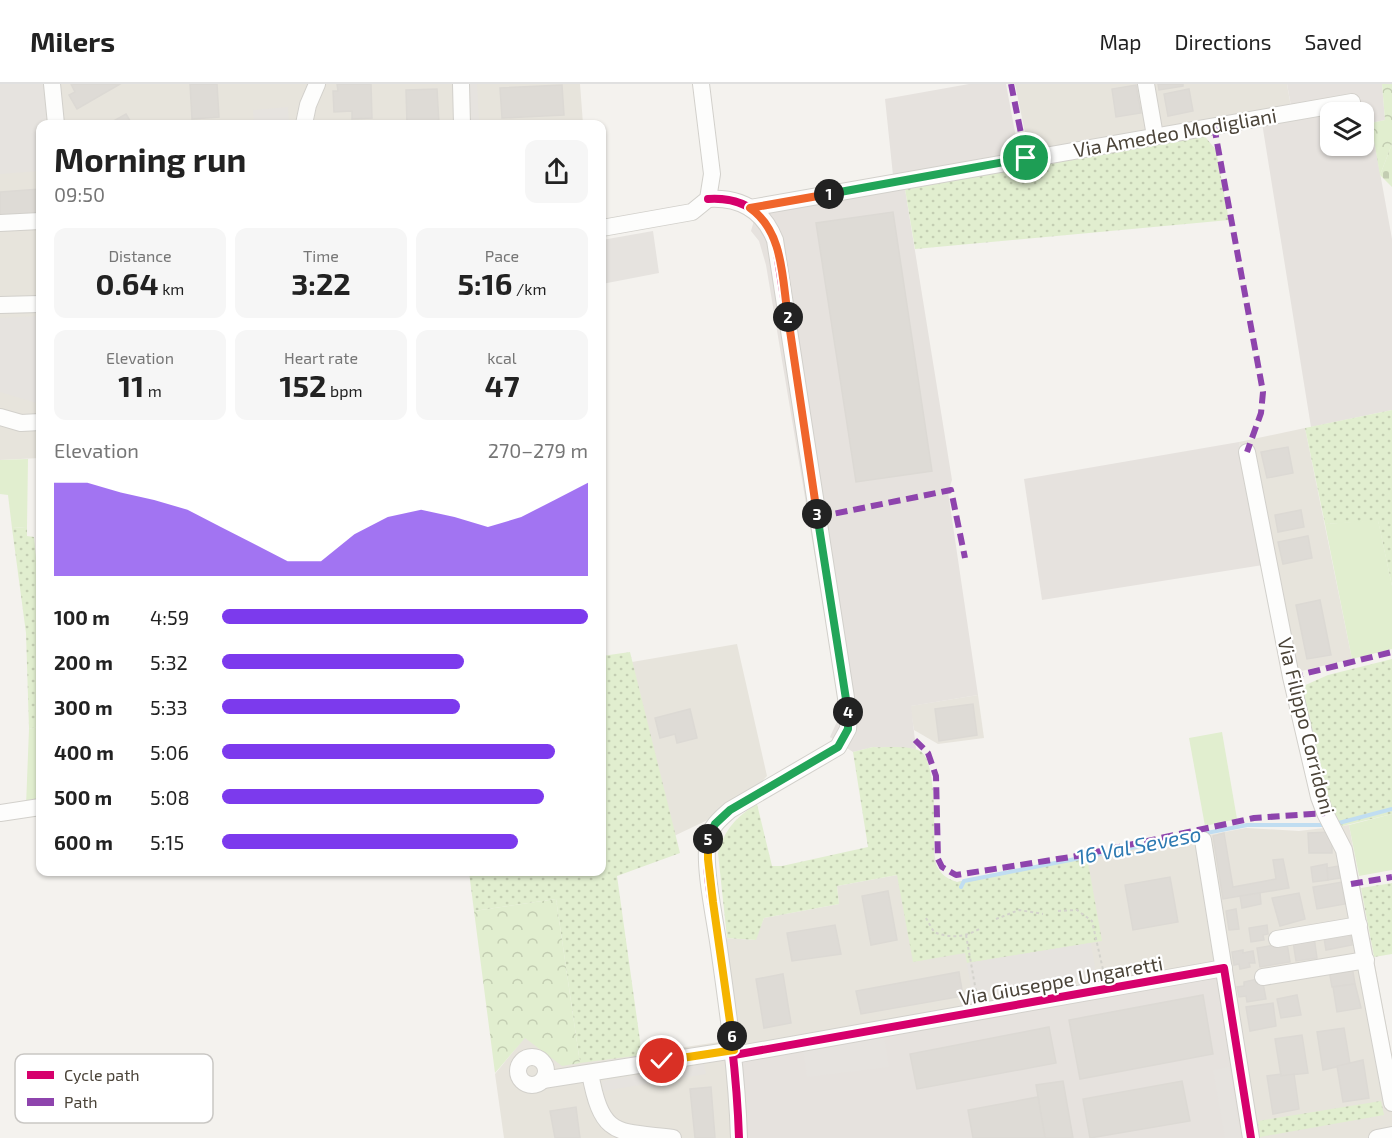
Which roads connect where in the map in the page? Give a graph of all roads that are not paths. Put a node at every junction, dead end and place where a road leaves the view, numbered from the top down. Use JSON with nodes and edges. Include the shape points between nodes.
{"nodes":[{"id":1,"x":52,"y":84,"type":"edge"},
{"id":2,"x":317,"y":84,"type":"edge"},
{"id":3,"x":461,"y":84,"type":"edge"},
{"id":4,"x":701,"y":84,"type":"edge"},
{"id":5,"x":1146,"y":84,"type":"edge"},
{"id":6,"x":1320,"y":108,"type":"edge"},
{"id":7,"x":56,"y":120,"type":"edge"},
{"id":8,"x":305,"y":120,"type":"edge"},
{"id":9,"x":462,"y":120,"type":"edge"},
{"id":10,"x":1155,"y":136,"type":"junction"},
{"id":11,"x":708,"y":199,"type":"junction"},
{"id":12,"x":750,"y":208,"type":"junction"},
{"id":13,"x":36,"y":221,"type":"edge"},
{"id":14,"x":0,"y":223,"type":"edge"},
{"id":15,"x":606,"y":227,"type":"edge"},
{"id":16,"x":36,"y":304,"type":"edge"},
{"id":17,"x":0,"y":305,"type":"edge"},
{"id":18,"x":0,"y":417,"type":"edge"},
{"id":19,"x":36,"y":422,"type":"edge"},
{"id":20,"x":1247,"y":452,"type":"dead end"},
{"id":21,"x":36,"y":808,"type":"edge"},
{"id":22,"x":0,"y":813,"type":"edge"},
{"id":23,"x":1203,"y":840,"type":"dead end"},
{"id":24,"x":1359,"y":925,"type":"junction"},
{"id":25,"x":1276,"y":939,"type":"dead end"},
{"id":26,"x":1365,"y":960,"type":"junction"},
{"id":27,"x":1224,"y":968,"type":"junction"},
{"id":28,"x":1263,"y":977,"type":"dead end"},
{"id":29,"x":734,"y":1052,"type":"junction"},
{"id":30,"x":544,"y":1073,"type":"dead end"},
{"id":31,"x":582,"y":1074,"type":"junction"},
{"id":32,"x":1392,"y":1102,"type":"edge"},
{"id":33,"x":1392,"y":1135,"type":"edge"},
{"id":34,"x":673,"y":1138,"type":"edge"},
{"id":35,"x":739,"y":1138,"type":"edge"},
{"id":36,"x":1251,"y":1138,"type":"edge"},
{"id":37,"x":1377,"y":1138,"type":"edge"}],
"edges":[{"from":1,"to":7,"type":"street"},
{"from":2,"to":8,"type":"street"},
{"from":3,"to":9,"type":"street"},
{"from":4,"to":11,"type":"street","via":[[712,174]]},
{"from":5,"to":10,"type":"street"},
{"from":6,"to":10,"type":"street","name":"Via Amedeo Modigliani"},
{"from":10,"to":12,"type":"street","name":"Via Amedeo Modigliani"},
{"from":11,"to":12,"type":"street","via":[[732,199]]},
{"from":11,"to":15,"type":"street","via":[[692,212]]},
{"from":12,"to":29,"type":"street","via":[[771,230],[778,252],[849,717],[848,729],[838,747],[730,810],[715,824],[708,838]]},
{"from":13,"to":14,"type":"street"},
{"from":16,"to":17,"type":"street"},
{"from":18,"to":19,"type":"street"},
{"from":20,"to":24,"type":"street","name":"Via Filippo Corridoni","via":[[1300,718],[1324,813],[1344,850]]},
{"from":21,"to":22,"type":"street"},
{"from":23,"to":27,"type":"street"},
{"from":24,"to":25,"type":"street"},
{"from":24,"to":26,"type":"street","name":"Via Filippo Corridoni"},
{"from":26,"to":28,"type":"street"},
{"from":26,"to":32,"type":"street","name":"Via Filippo Corridoni"},
{"from":27,"to":29,"type":"street","name":"Via Giuseppe Ungaretti"},
{"from":27,"to":36,"type":"street"},
{"from":29,"to":31,"type":"street","name":"Via Giuseppe Ungaretti"},
{"from":29,"to":35,"type":"street"},
{"from":30,"to":31,"type":"street","name":"Via Giuseppe Ungaretti"},
{"from":31,"to":34,"type":"street","via":[[603,1117],[615,1130],[635,1136]]},
{"from":33,"to":37,"type":"street"}]}
